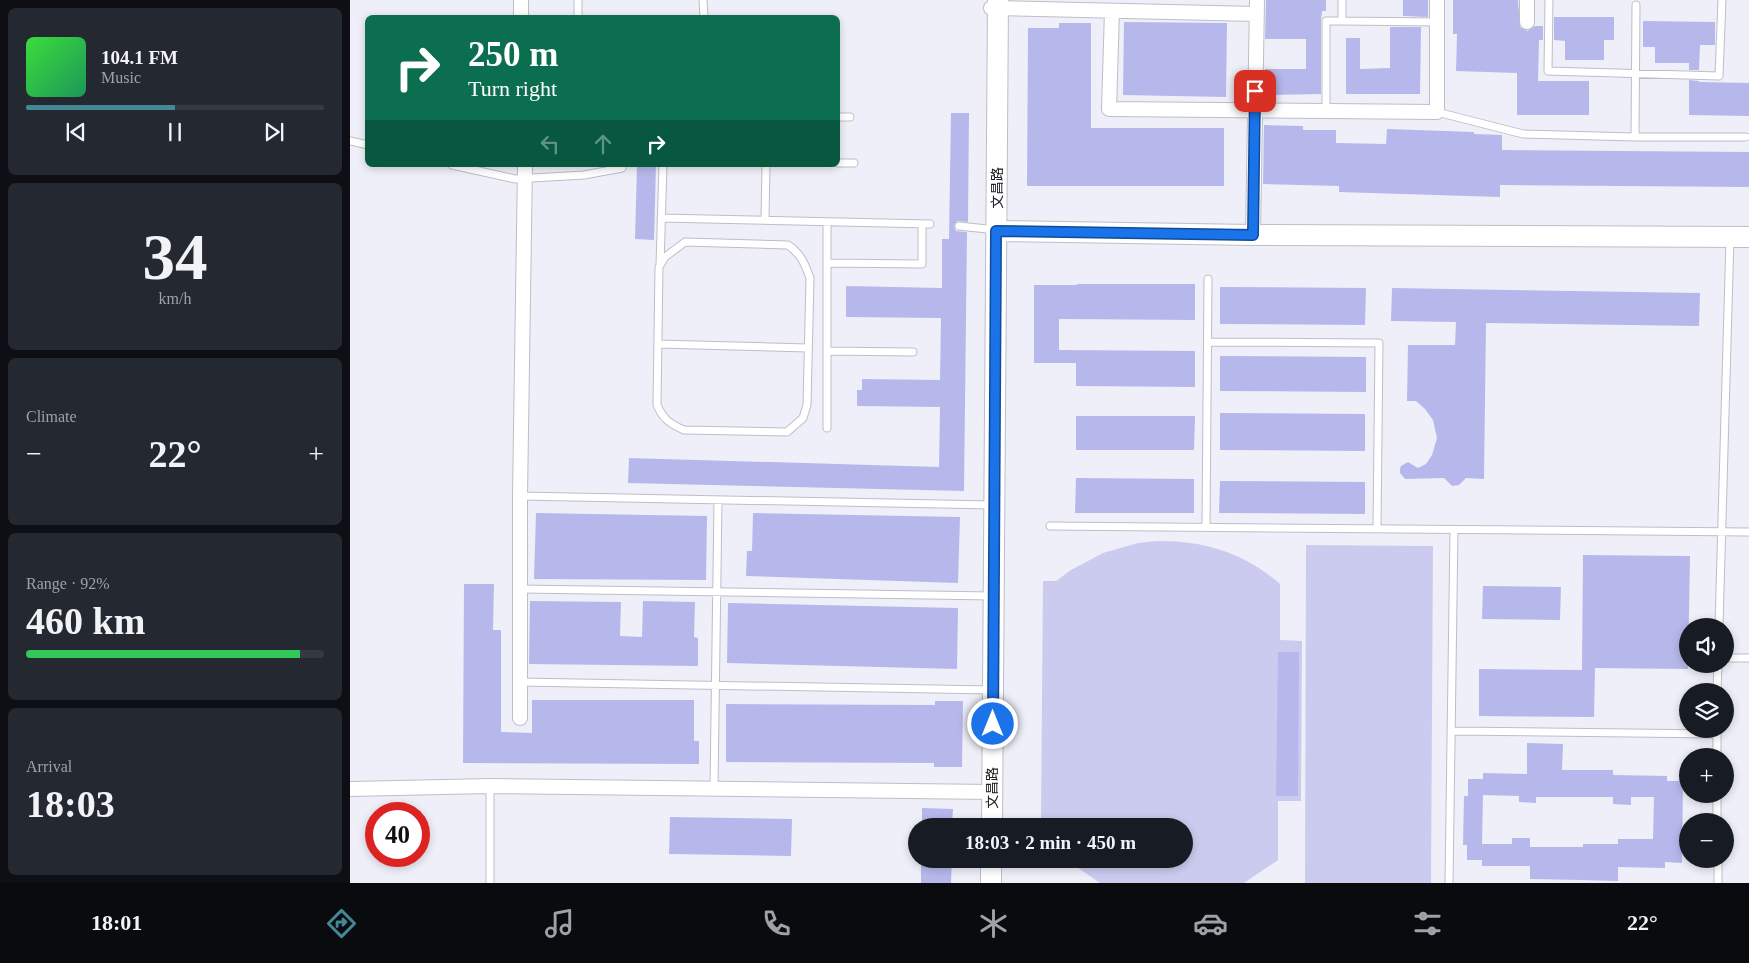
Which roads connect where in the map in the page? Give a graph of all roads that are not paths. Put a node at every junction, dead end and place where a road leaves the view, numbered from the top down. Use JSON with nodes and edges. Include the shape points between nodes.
{"nodes":[{"id":1,"x":521,"y":0,"type":"edge"},
{"id":2,"x":578,"y":0,"type":"edge"},
{"id":3,"x":703,"y":0,"type":"edge"},
{"id":4,"x":1342,"y":0,"type":"edge"},
{"id":5,"x":1437,"y":0,"type":"edge"},
{"id":6,"x":1527,"y":0,"type":"edge"},
{"id":7,"x":1549,"y":0,"type":"edge"},
{"id":8,"x":1722,"y":0,"type":"edge"},
{"id":9,"x":1636,"y":5,"type":"dead end"},
{"id":10,"x":996,"y":6,"type":"edge"},
{"id":11,"x":1257,"y":7,"type":"edge"},
{"id":12,"x":1112,"y":11,"type":"junction"},
{"id":13,"x":521,"y":15,"type":"edge"},
{"id":14,"x":578,"y":15,"type":"edge"},
{"id":15,"x":704,"y":15,"type":"edge"},
{"id":16,"x":1342,"y":21,"type":"junction"},
{"id":17,"x":1437,"y":22,"type":"junction"},
{"id":18,"x":1527,"y":22,"type":"dead end"},
{"id":19,"x":1635,"y":74,"type":"junction"},
{"id":20,"x":1254,"y":110,"type":"junction"},
{"id":21,"x":1326,"y":111,"type":"junction"},
{"id":22,"x":1437,"y":112,"type":"junction"},
{"id":23,"x":840,"y":117,"type":"edge"},
{"id":24,"x":850,"y":117,"type":"dead end"},
{"id":25,"x":1635,"y":137,"type":"junction"},
{"id":26,"x":1746,"y":137,"type":"dead end"},
{"id":27,"x":350,"y":141,"type":"edge"},
{"id":28,"x":365,"y":144,"type":"edge"},
{"id":29,"x":840,"y":163,"type":"edge"},
{"id":30,"x":854,"y":163,"type":"dead end"},
{"id":31,"x":460,"y":167,"type":"edge"},
{"id":32,"x":663,"y":167,"type":"edge"},
{"id":33,"x":766,"y":167,"type":"edge"},
{"id":34,"x":622,"y":168,"type":"dead end"},
{"id":35,"x":525,"y":172,"type":"edge"},
{"id":36,"x":661,"y":218,"type":"junction"},
{"id":37,"x":765,"y":220,"type":"junction"},
{"id":38,"x":827,"y":222,"type":"junction"},
{"id":39,"x":922,"y":224,"type":"junction"},
{"id":40,"x":930,"y":224,"type":"dead end"},
{"id":41,"x":959,"y":226,"type":"dead end"},
{"id":42,"x":992,"y":230,"type":"junction"},
{"id":43,"x":1253,"y":235,"type":"junction"},
{"id":44,"x":1740,"y":237,"type":"edge"},
{"id":45,"x":827,"y":263,"type":"junction"},
{"id":46,"x":660,"y":267,"type":"junction"},
{"id":47,"x":1208,"y":279,"type":"dead end"},
{"id":48,"x":1208,"y":342,"type":"junction"},
{"id":49,"x":658,"y":344,"type":"junction"},
{"id":50,"x":808,"y":348,"type":"junction"},
{"id":51,"x":827,"y":351,"type":"junction"},
{"id":52,"x":912,"y":352,"type":"dead end"},
{"id":53,"x":827,"y":428,"type":"dead end"},
{"id":54,"x":520,"y":496,"type":"junction"},
{"id":55,"x":718,"y":500,"type":"junction"},
{"id":56,"x":994,"y":505,"type":"junction"},
{"id":57,"x":1050,"y":526,"type":"dead end"},
{"id":58,"x":1206,"y":527,"type":"junction"},
{"id":59,"x":1377,"y":529,"type":"junction"},
{"id":60,"x":1454,"y":530,"type":"junction"},
{"id":61,"x":1722,"y":532,"type":"junction"},
{"id":62,"x":1749,"y":532,"type":"edge"},
{"id":63,"x":520,"y":589,"type":"junction"},
{"id":64,"x":716,"y":592,"type":"junction"},
{"id":65,"x":993,"y":596,"type":"junction"},
{"id":66,"x":1719,"y":618,"type":"edge"},
{"id":67,"x":1734,"y":658,"type":"edge"},
{"id":68,"x":1749,"y":658,"type":"edge"},
{"id":69,"x":520,"y":682,"type":"junction"},
{"id":70,"x":715,"y":685,"type":"junction"},
{"id":71,"x":993,"y":690,"type":"junction"},
{"id":72,"x":520,"y":718,"type":"dead end"},
{"id":73,"x":1451,"y":731,"type":"junction"},
{"id":74,"x":1679,"y":731,"type":"edge"},
{"id":75,"x":490,"y":786,"type":"junction"},
{"id":76,"x":714,"y":788,"type":"junction"},
{"id":77,"x":350,"y":789,"type":"edge"},
{"id":78,"x":992,"y":792,"type":"junction"},
{"id":79,"x":992,"y":818,"type":"edge"},
{"id":80,"x":991,"y":868,"type":"edge"},
{"id":81,"x":1718,"y":868,"type":"edge"},
{"id":82,"x":490,"y":883,"type":"edge"},
{"id":83,"x":991,"y":883,"type":"edge"},
{"id":84,"x":1449,"y":883,"type":"edge"},
{"id":85,"x":1718,"y":883,"type":"edge"}],
"edges":[{"from":1,"to":13,"type":"street"},
{"from":2,"to":14,"type":"lane"},
{"from":3,"to":15,"type":"lane"},
{"from":4,"to":16,"type":"lane"},
{"from":5,"to":17,"type":"street"},
{"from":6,"to":18,"type":"street"},
{"from":7,"to":19,"type":"lane","via":[[1548,71]]},
{"from":8,"to":19,"type":"lane","via":[[1719,76]]},
{"from":9,"to":19,"type":"lane"},
{"from":10,"to":12,"type":"street"},
{"from":10,"to":42,"type":"street","name":"文昌路"},
{"from":11,"to":12,"type":"street"},
{"from":11,"to":20,"type":"street"},
{"from":12,"to":20,"type":"street","via":[[1109,110]]},
{"from":16,"to":17,"type":"lane"},
{"from":16,"to":21,"type":"lane","via":[[1326,21]]},
{"from":17,"to":22,"type":"street"},
{"from":19,"to":25,"type":"lane"},
{"from":20,"to":21,"type":"street"},
{"from":20,"to":43,"type":"street"},
{"from":21,"to":22,"type":"street"},
{"from":22,"to":25,"type":"lane","via":[[1523,134]]},
{"from":23,"to":24,"type":"lane"},
{"from":25,"to":26,"type":"lane"},
{"from":27,"to":28,"type":"lane"},
{"from":29,"to":30,"type":"lane"},
{"from":31,"to":35,"type":"lane","via":[[515,180]]},
{"from":32,"to":36,"type":"lane"},
{"from":33,"to":37,"type":"lane"},
{"from":34,"to":35,"type":"lane","via":[[584,175]]},
{"from":35,"to":54,"type":"street"},
{"from":36,"to":37,"type":"lane"},
{"from":36,"to":46,"type":"lane"},
{"from":37,"to":38,"type":"lane"},
{"from":38,"to":39,"type":"lane"},
{"from":38,"to":45,"type":"lane"},
{"from":39,"to":40,"type":"lane"},
{"from":39,"to":45,"type":"lane","via":[[922,264]]},
{"from":41,"to":42,"type":"lane"},
{"from":42,"to":43,"type":"street"},
{"from":42,"to":56,"type":"street","name":"文昌路"},
{"from":43,"to":44,"type":"street"},
{"from":44,"to":61,"type":"lane"},
{"from":45,"to":51,"type":"lane"},
{"from":46,"to":49,"type":"lane"},
{"from":46,"to":50,"type":"lane","via":[[669,253],[685,242],[788,245],[805,262],[810,278]]},
{"from":47,"to":48,"type":"lane"},
{"from":48,"to":58,"type":"lane"},
{"from":48,"to":59,"type":"lane","via":[[1378,343]]},
{"from":49,"to":50,"type":"lane"},
{"from":49,"to":50,"type":"lane","via":[[657,405],[661,416],[684,430],[787,432],[803,418],[807,406]]},
{"from":51,"to":52,"type":"lane"},
{"from":51,"to":53,"type":"lane"},
{"from":54,"to":55,"type":"lane"},
{"from":54,"to":63,"type":"street"},
{"from":55,"to":56,"type":"lane"},
{"from":55,"to":64,"type":"lane"},
{"from":56,"to":65,"type":"street","name":"文昌路"},
{"from":57,"to":58,"type":"lane"},
{"from":58,"to":59,"type":"lane"},
{"from":59,"to":60,"type":"lane"},
{"from":60,"to":61,"type":"lane"},
{"from":60,"to":73,"type":"lane"},
{"from":61,"to":62,"type":"lane"},
{"from":61,"to":66,"type":"lane"},
{"from":63,"to":64,"type":"lane"},
{"from":63,"to":69,"type":"street"},
{"from":64,"to":65,"type":"lane"},
{"from":64,"to":70,"type":"lane"},
{"from":65,"to":71,"type":"street","name":"文昌路"},
{"from":67,"to":68,"type":"lane"},
{"from":69,"to":70,"type":"lane"},
{"from":69,"to":72,"type":"street"},
{"from":70,"to":71,"type":"lane"},
{"from":70,"to":76,"type":"lane"},
{"from":71,"to":78,"type":"street","name":"文昌路"},
{"from":73,"to":74,"type":"lane"},
{"from":73,"to":84,"type":"lane"},
{"from":75,"to":76,"type":"street"},
{"from":75,"to":77,"type":"street"},
{"from":75,"to":82,"type":"lane"},
{"from":76,"to":78,"type":"street"},
{"from":78,"to":79,"type":"street","name":"文昌路"},
{"from":80,"to":83,"type":"street"},
{"from":81,"to":85,"type":"lane"}]}
